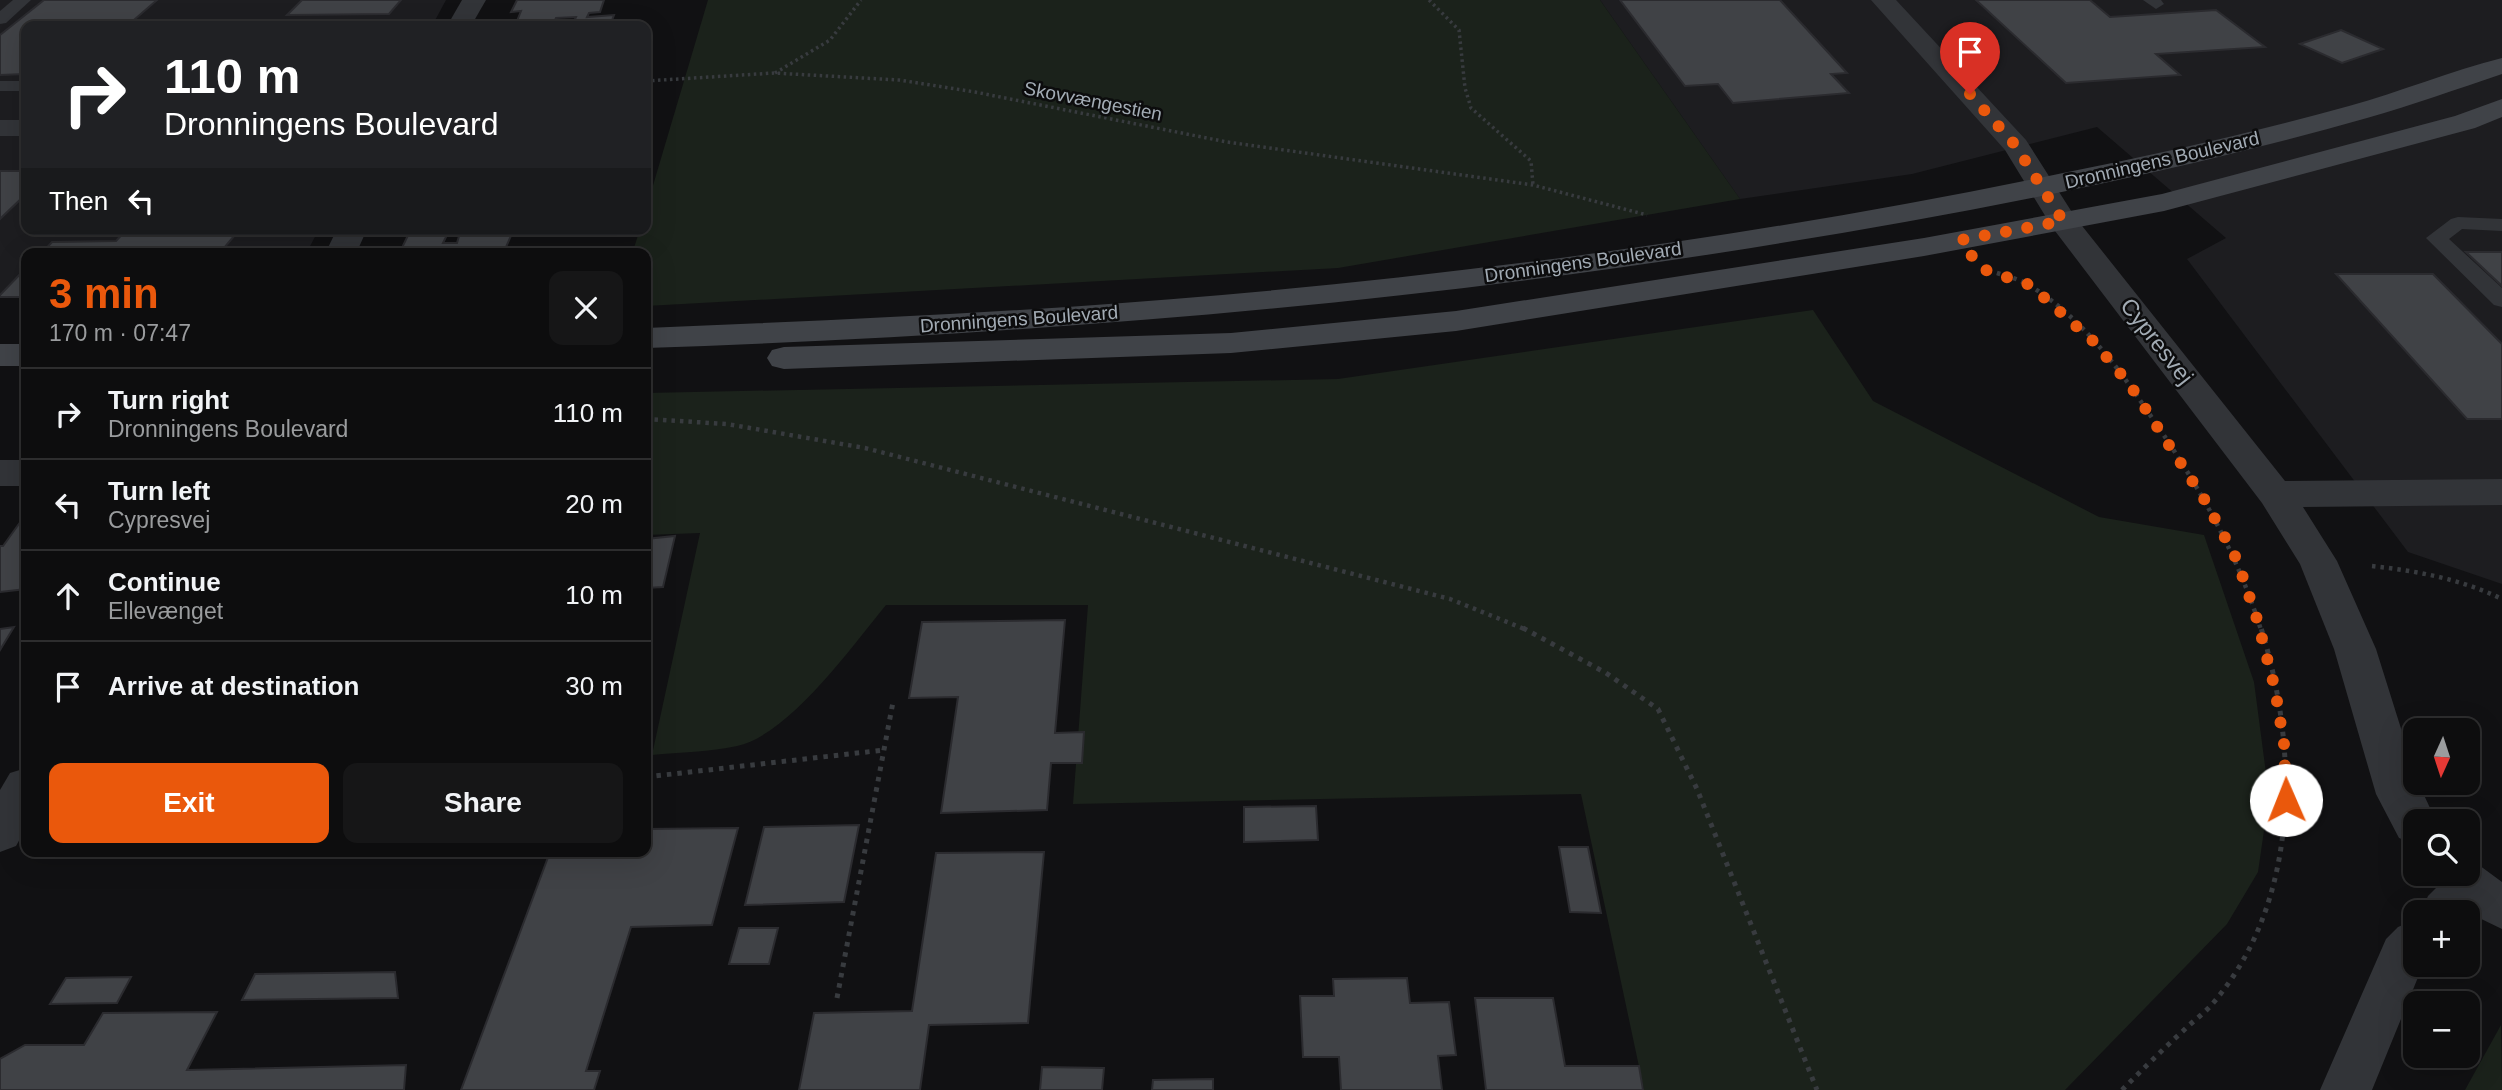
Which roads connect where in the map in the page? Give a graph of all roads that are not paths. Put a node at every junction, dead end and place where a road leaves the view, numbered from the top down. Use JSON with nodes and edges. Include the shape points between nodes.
{"nodes":[{"id":1,"x":23,"y":0,"type":"edge"},
{"id":2,"x":474,"y":0,"type":"edge"},
{"id":3,"x":1883,"y":0,"type":"edge"},
{"id":4,"x":0,"y":19,"type":"edge"},
{"id":5,"x":462,"y":21,"type":"edge"},
{"id":6,"x":2502,"y":66,"type":"edge"},
{"id":7,"x":0,"y":86,"type":"edge"},
{"id":8,"x":21,"y":86,"type":"edge"},
{"id":9,"x":2502,"y":107,"type":"edge"},
{"id":10,"x":0,"y":128,"type":"edge"},
{"id":11,"x":21,"y":128,"type":"edge"},
{"id":12,"x":2043,"y":188,"type":"junction"},
{"id":13,"x":2063,"y":221,"type":"junction"},
{"id":14,"x":2502,"y":225,"type":"edge"},
{"id":15,"x":2502,"y":300,"type":"edge"},
{"id":16,"x":651,"y":338,"type":"edge"},
{"id":17,"x":0,"y":355,"type":"edge"},
{"id":18,"x":21,"y":355,"type":"edge"},
{"id":19,"x":651,"y":359,"type":"edge"},
{"id":20,"x":0,"y":473,"type":"edge"},
{"id":21,"x":21,"y":473,"type":"edge"},
{"id":22,"x":2502,"y":492,"type":"edge"},
{"id":23,"x":2275,"y":494,"type":"junction"},
{"id":24,"x":21,"y":796,"type":"edge"},
{"id":25,"x":2407,"y":809,"type":"edge"},
{"id":26,"x":0,"y":832,"type":"edge"},
{"id":27,"x":2403,"y":955,"type":"edge"},
{"id":28,"x":2346,"y":1090,"type":"edge"}],
"edges":[{"from":1,"to":4,"type":"lane"},
{"from":2,"to":5,"type":"street"},
{"from":3,"to":12,"type":"street","name":"Cypresvej","via":[[2016,146]]},
{"from":6,"to":12,"type":"main road","name":"Dronningens Boulevard","via":[[2343,116]]},
{"from":7,"to":8,"type":"lane"},
{"from":9,"to":13,"type":"main road","name":"Dronningens Boulevard","via":[[2465,122],[2282,172],[2164,202]]},
{"from":10,"to":11,"type":"street"},
{"from":12,"to":13,"type":"street","name":"Cypresvej"},
{"from":12,"to":16,"type":"main road","name":"Dronningens Boulevard","via":[[1459,280],[1218,305]]},
{"from":13,"to":19,"type":"main road","name":"Dronningens Boulevard","via":[[1456,321],[1231,343],[900,356]]},
{"from":13,"to":23,"type":"street","name":"Cypresvej"},
{"from":14,"to":15,"type":"lane","via":[[2458,223],[2436,238]]},
{"from":17,"to":18,"type":"main road"},
{"from":20,"to":21,"type":"street"},
{"from":22,"to":23,"type":"street"},
{"from":23,"to":25,"type":"street","name":"Cypresvej","via":[[2318,561],[2355,649]]},
{"from":24,"to":26,"type":"street"},
{"from":27,"to":28,"type":"street"}]}
